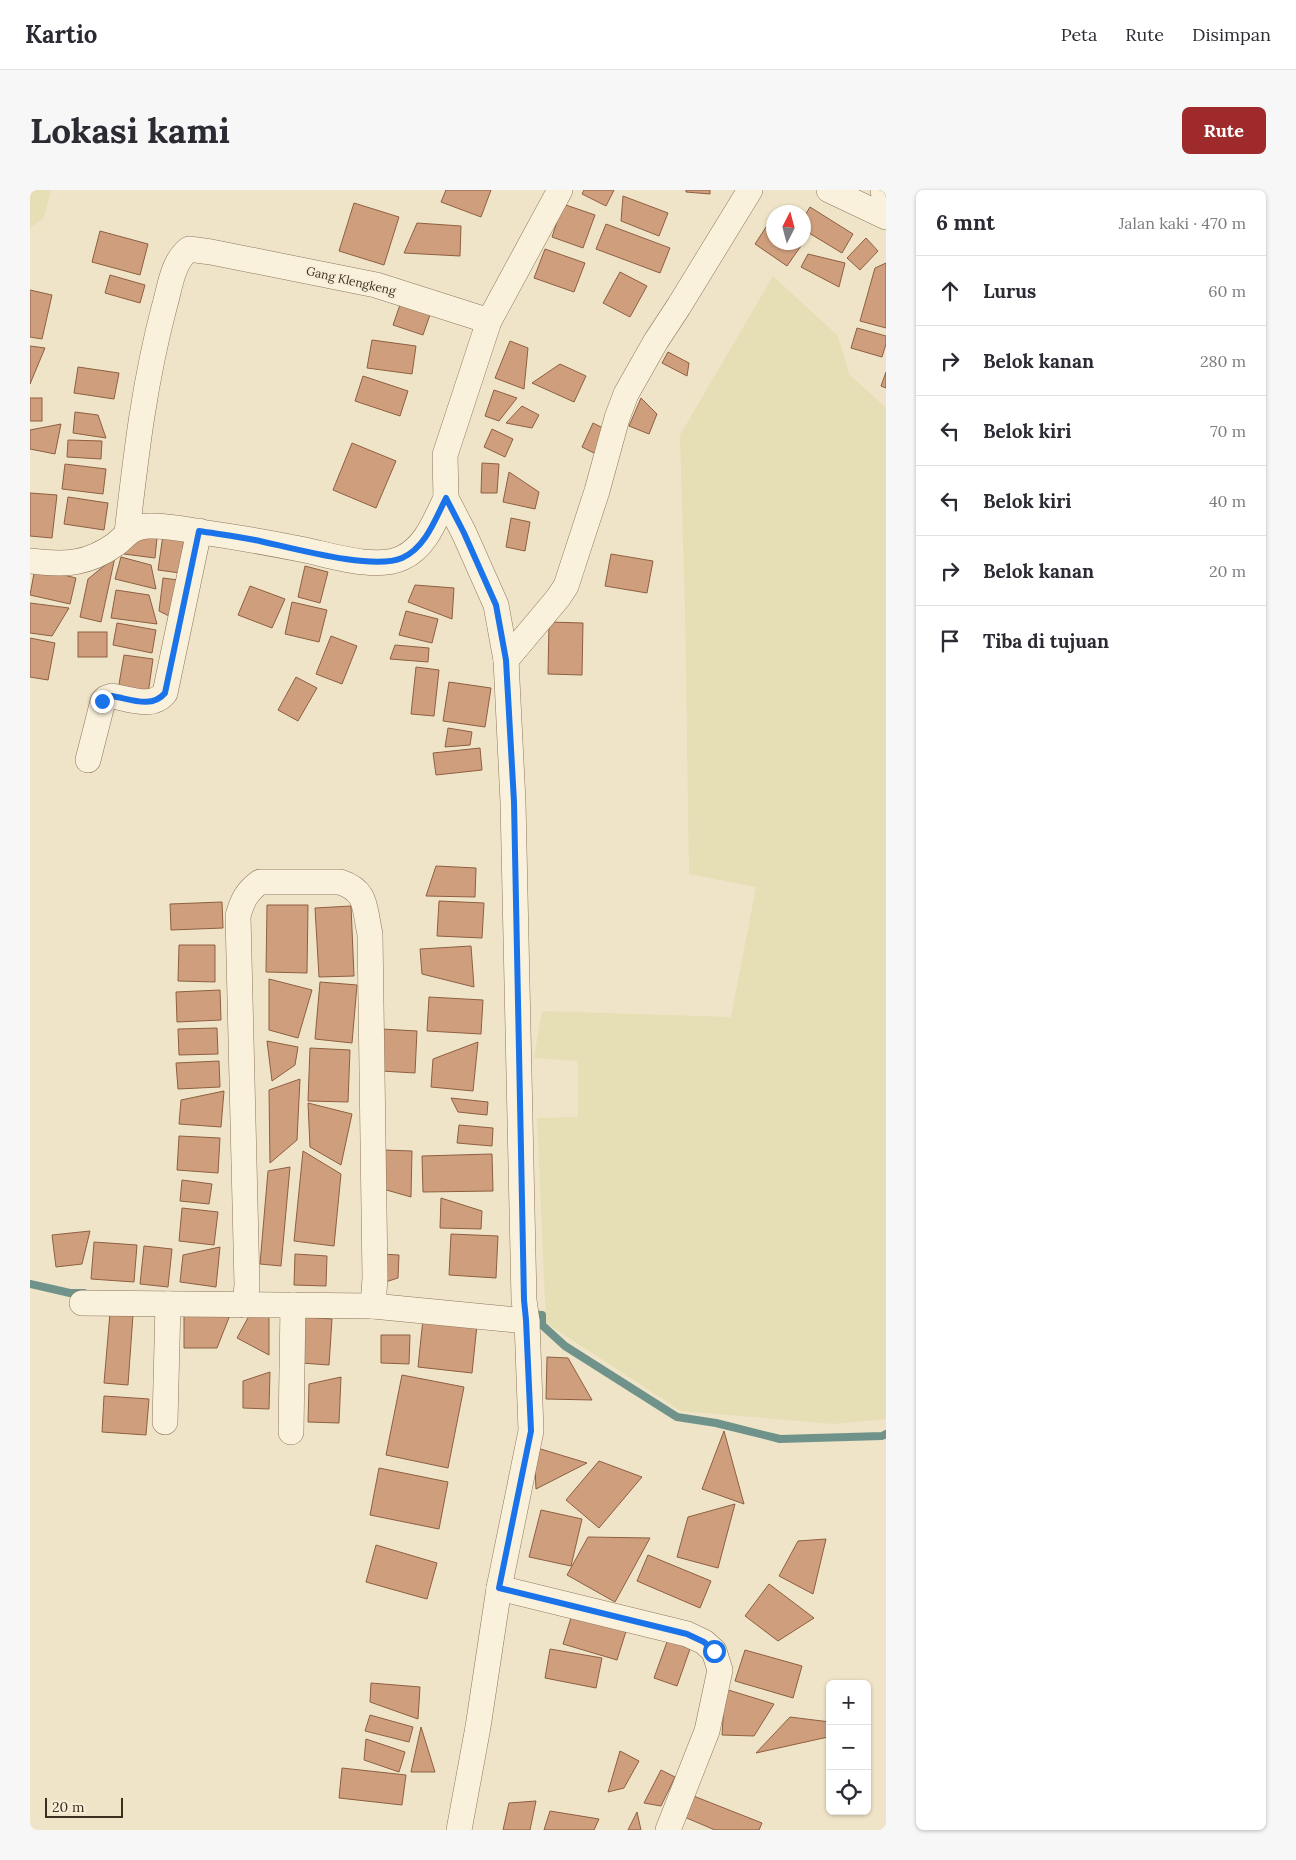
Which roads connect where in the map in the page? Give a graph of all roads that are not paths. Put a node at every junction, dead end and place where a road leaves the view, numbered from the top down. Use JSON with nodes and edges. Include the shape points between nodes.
{"nodes":[{"id":1,"x":560,"y":190,"type":"edge"},
{"id":2,"x":750,"y":190,"type":"edge"},
{"id":3,"x":882,"y":190,"type":"edge"},
{"id":4,"x":836,"y":193,"type":"edge"},
{"id":5,"x":886,"y":208,"type":"edge"},
{"id":6,"x":886,"y":217,"type":"edge"},
{"id":7,"x":489,"y":321,"type":"junction"},
{"id":8,"x":446,"y":498,"type":"junction"},
{"id":9,"x":199,"y":531,"type":"junction"},
{"id":10,"x":127,"y":533,"type":"junction"},
{"id":11,"x":30,"y":561,"type":"edge"},
{"id":12,"x":506,"y":660,"type":"junction"},
{"id":13,"x":88,"y":760,"type":"dead end"},
{"id":14,"x":374,"y":1295,"type":"junction"},
{"id":15,"x":246,"y":1297,"type":"junction"},
{"id":16,"x":82,"y":1303,"type":"dead end"},
{"id":17,"x":168,"y":1304,"type":"junction"},
{"id":18,"x":293,"y":1306,"type":"junction"},
{"id":19,"x":526,"y":1313,"type":"junction"},
{"id":20,"x":165,"y":1422,"type":"dead end"},
{"id":21,"x":290,"y":1432,"type":"dead end"},
{"id":22,"x":499,"y":1588,"type":"junction"},
{"id":23,"x":459,"y":1830,"type":"edge"},
{"id":24,"x":668,"y":1830,"type":"edge"}],
"edges":[{"from":1,"to":7,"type":"street"},
{"from":2,"to":12,"type":"street","via":[[626,394],[566,586]]},
{"from":3,"to":5,"type":"street"},
{"from":4,"to":6,"type":"street"},
{"from":7,"to":8,"type":"street","via":[[445,456]]},
{"from":7,"to":10,"type":"street","name":"Gang Klengkeng","via":[[376,285],[189,249],[174,271],[148,371]]},
{"from":8,"to":9,"type":"street","via":[[422,544],[402,558],[384,562],[360,561]]},
{"from":8,"to":12,"type":"street","via":[[496,605]]},
{"from":9,"to":10,"type":"street","via":[[149,526]]},
{"from":9,"to":13,"type":"street","via":[[165,693],[150,703],[112,696],[102,701]]},
{"from":10,"to":11,"type":"street","via":[[101,554],[78,563]]},
{"from":12,"to":19,"type":"street","via":[[514,802]]},
{"from":14,"to":15,"type":"street","via":[[370,934],[362,898],[353,886],[340,882],[260,882],[245,896],[238,916]]},
{"from":14,"to":18,"type":"street"},
{"from":14,"to":19,"type":"street"},
{"from":15,"to":17,"type":"street"},
{"from":15,"to":18,"type":"street"},
{"from":16,"to":17,"type":"street"},
{"from":17,"to":20,"type":"street"},
{"from":18,"to":21,"type":"street"},
{"from":19,"to":22,"type":"street","via":[[531,1431]]},
{"from":22,"to":23,"type":"street"},
{"from":22,"to":24,"type":"street","via":[[687,1634],[714,1651],[720,1670],[707,1731]]}]}
